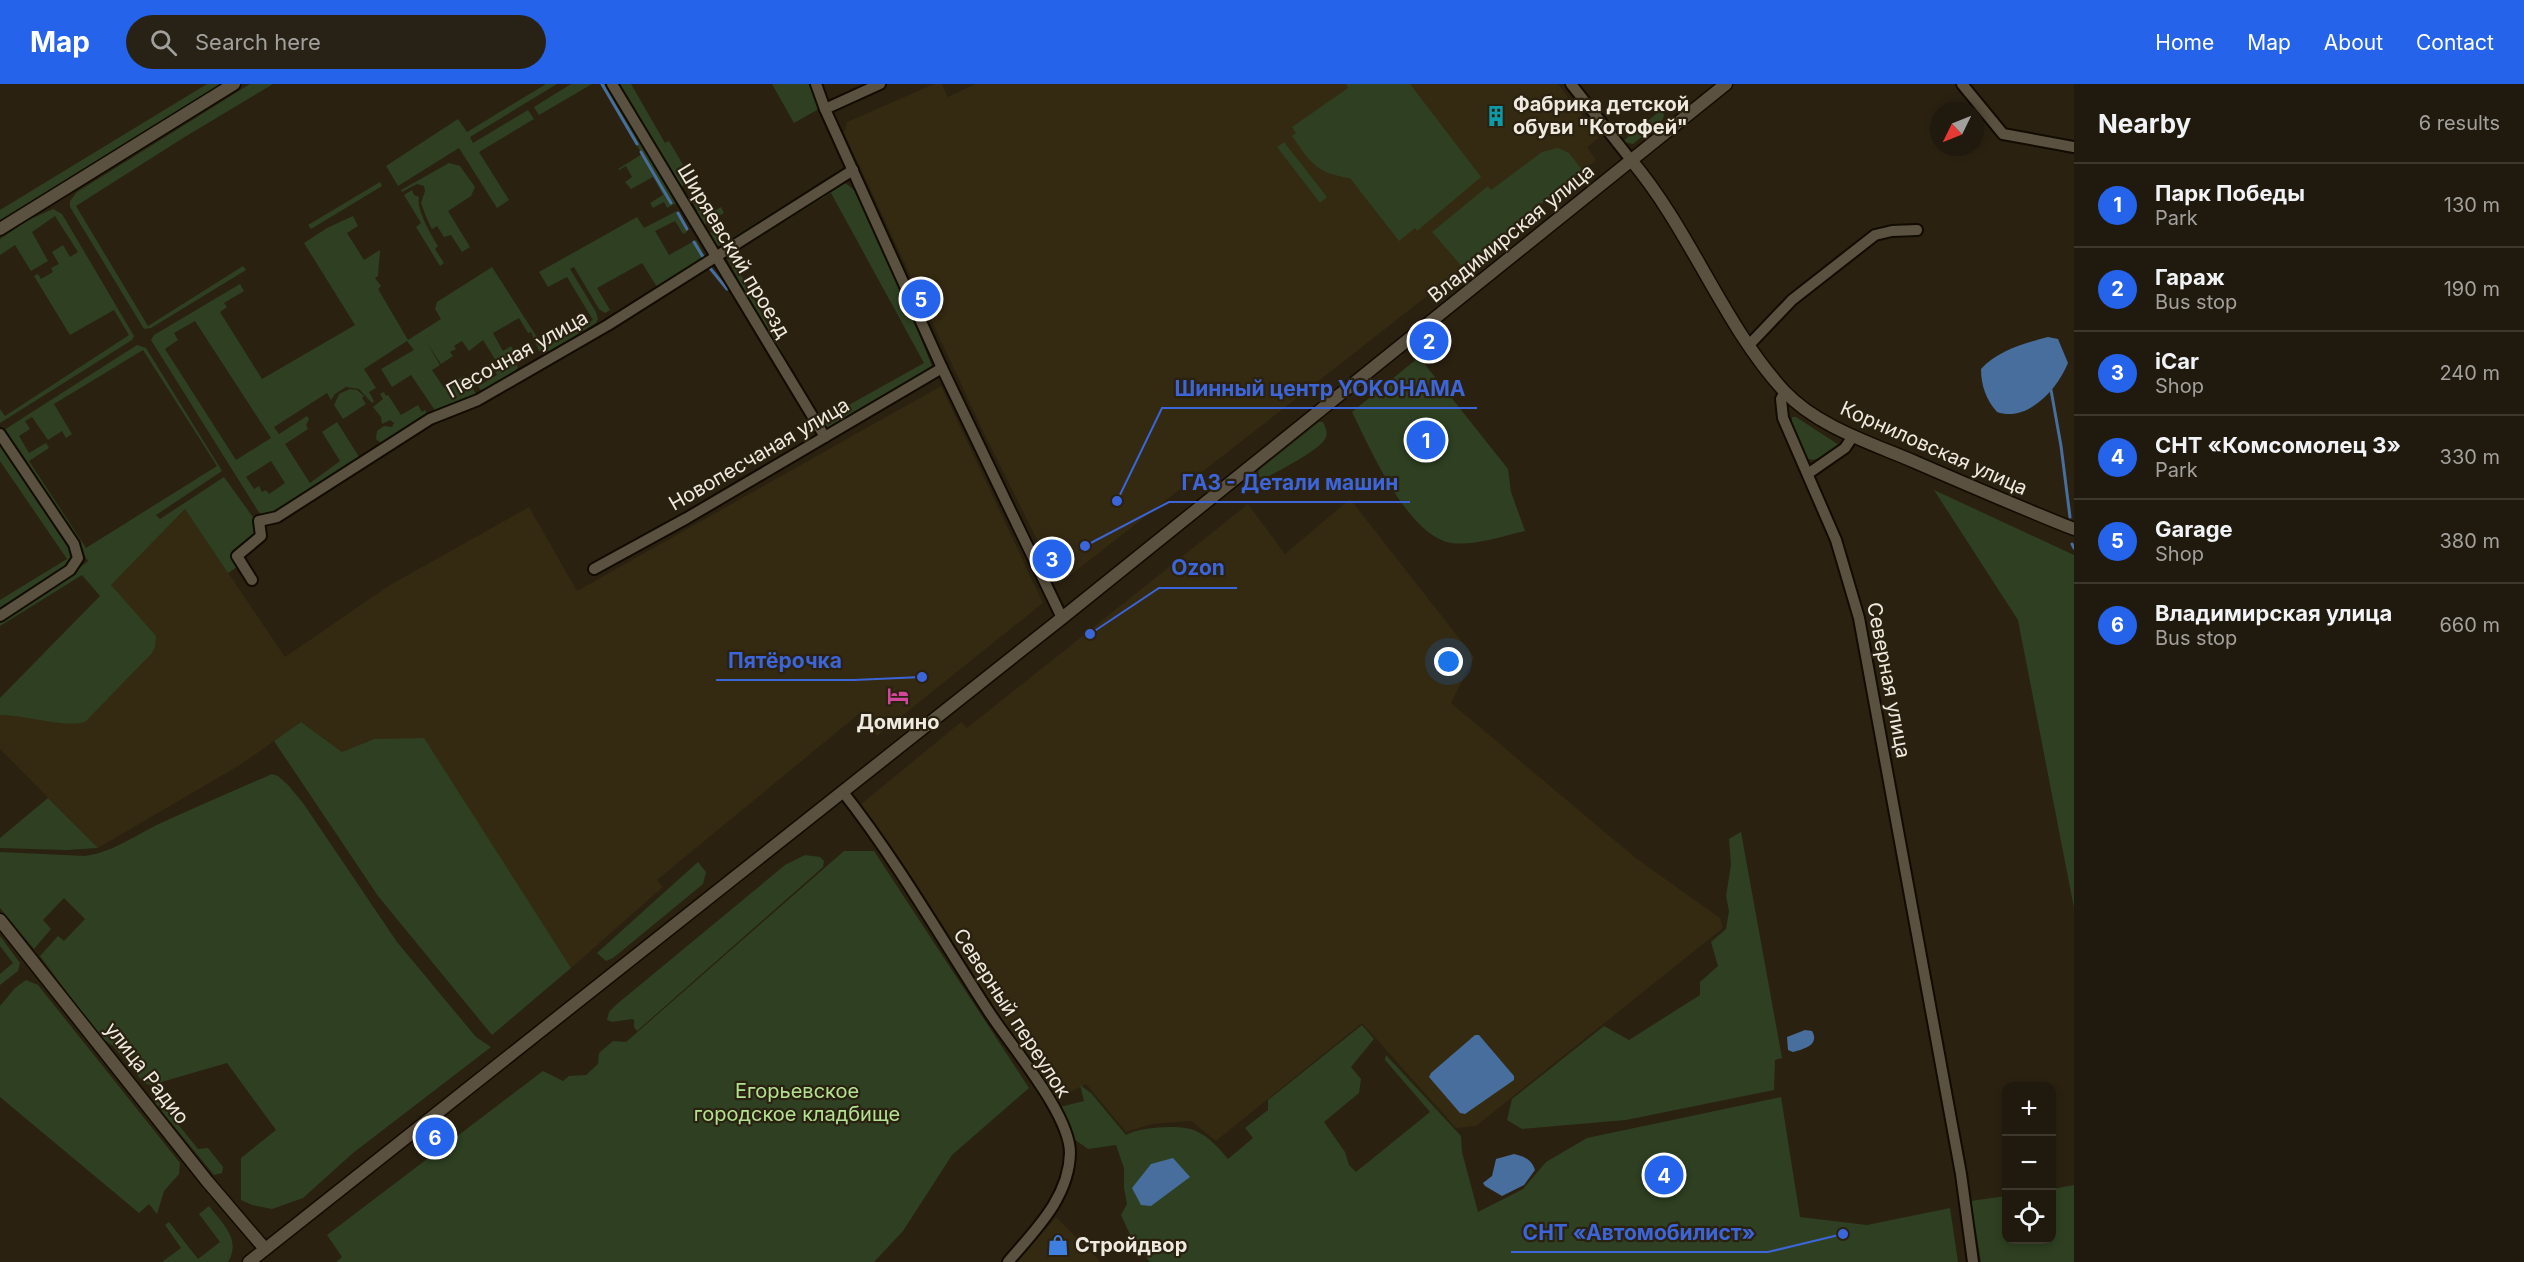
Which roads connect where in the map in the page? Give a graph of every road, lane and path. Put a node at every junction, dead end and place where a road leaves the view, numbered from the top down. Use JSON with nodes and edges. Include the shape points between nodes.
{"nodes":[{"id":1,"x":234,"y":84,"type":"edge"},
{"id":2,"x":612,"y":84,"type":"edge"},
{"id":3,"x":816,"y":84,"type":"edge"},
{"id":4,"x":880,"y":84,"type":"edge"},
{"id":5,"x":1571,"y":84,"type":"edge"},
{"id":6,"x":1726,"y":84,"type":"edge"},
{"id":7,"x":1962,"y":84,"type":"edge"},
{"id":8,"x":825,"y":110,"type":"junction"},
{"id":9,"x":2074,"y":147,"type":"edge"},
{"id":10,"x":1631,"y":160,"type":"junction"},
{"id":11,"x":853,"y":170,"type":"junction"},
{"id":12,"x":0,"y":229,"type":"edge"},
{"id":13,"x":1917,"y":230,"type":"dead end"},
{"id":14,"x":715,"y":255,"type":"junction"},
{"id":15,"x":1750,"y":344,"type":"junction"},
{"id":16,"x":942,"y":368,"type":"junction"},
{"id":17,"x":1785,"y":392,"type":"junction"},
{"id":18,"x":0,"y":434,"type":"edge"},
{"id":19,"x":1853,"y":436,"type":"junction"},
{"id":20,"x":825,"y":437,"type":"junction"},
{"id":21,"x":1809,"y":473,"type":"junction"},
{"id":22,"x":2074,"y":529,"type":"edge"},
{"id":23,"x":594,"y":569,"type":"dead end"},
{"id":24,"x":252,"y":580,"type":"dead end"},
{"id":25,"x":0,"y":616,"type":"edge"},
{"id":26,"x":1062,"y":618,"type":"junction"},
{"id":27,"x":843,"y":792,"type":"junction"},
{"id":28,"x":0,"y":920,"type":"edge"},
{"id":29,"x":265,"y":1249,"type":"junction"},
{"id":30,"x":249,"y":1262,"type":"edge"},
{"id":31,"x":1008,"y":1262,"type":"edge"},
{"id":32,"x":1973,"y":1262,"type":"edge"}],
"edges":[{"from":1,"to":12,"type":"street"},
{"from":2,"to":14,"type":"street","name":"Ширяевский проезд"},
{"from":3,"to":8,"type":"street"},
{"from":4,"to":8,"type":"street"},
{"from":5,"to":10,"type":"street"},
{"from":6,"to":10,"type":"street","name":"Владимирская улица"},
{"from":7,"to":9,"type":"street","via":[[2003,134]]},
{"from":8,"to":11,"type":"street"},
{"from":10,"to":15,"type":"street"},
{"from":10,"to":26,"type":"street","name":"Владимирская улица"},
{"from":11,"to":14,"type":"street","name":"Песочная улица"},
{"from":11,"to":16,"type":"street"},
{"from":13,"to":15,"type":"street","via":[[1875,235],[1792,300]]},
{"from":14,"to":20,"type":"street","name":"Ширяевский проезд"},
{"from":14,"to":24,"type":"street","name":"Песочная улица","via":[[608,325],[478,400],[430,419],[277,517],[259,521],[261,536],[237,556]]},
{"from":15,"to":17,"type":"street"},
{"from":16,"to":20,"type":"street","name":"Новопесчаная улица"},
{"from":16,"to":26,"type":"street"},
{"from":17,"to":19,"type":"street","name":"Корниловская улица","via":[[1810,413]]},
{"from":17,"to":21,"type":"street","name":"Северная улица","via":[[1781,399],[1783,418]]},
{"from":18,"to":25,"type":"street","via":[[74,544],[78,558],[70,570]]},
{"from":19,"to":21,"type":"street","via":[[1845,448]]},
{"from":19,"to":22,"type":"street","name":"Корниловская улица"},
{"from":20,"to":23,"type":"street","name":"Новопесчаная улица"},
{"from":21,"to":32,"type":"street","name":"Северная улица","via":[[1836,540],[1859,618],[1961,1174]]},
{"from":26,"to":27,"type":"street","name":"Владимирская улица"},
{"from":27,"to":29,"type":"street","name":"Владимирская улица"},
{"from":27,"to":31,"type":"street","name":"Северный переулок","via":[[869,825],[1047,1097],[1067,1137],[1069,1162],[1060,1194],[1044,1220]]},
{"from":28,"to":29,"type":"street","name":"улица Радио"},
{"from":29,"to":30,"type":"street","name":"Владимирская улица"}]}
